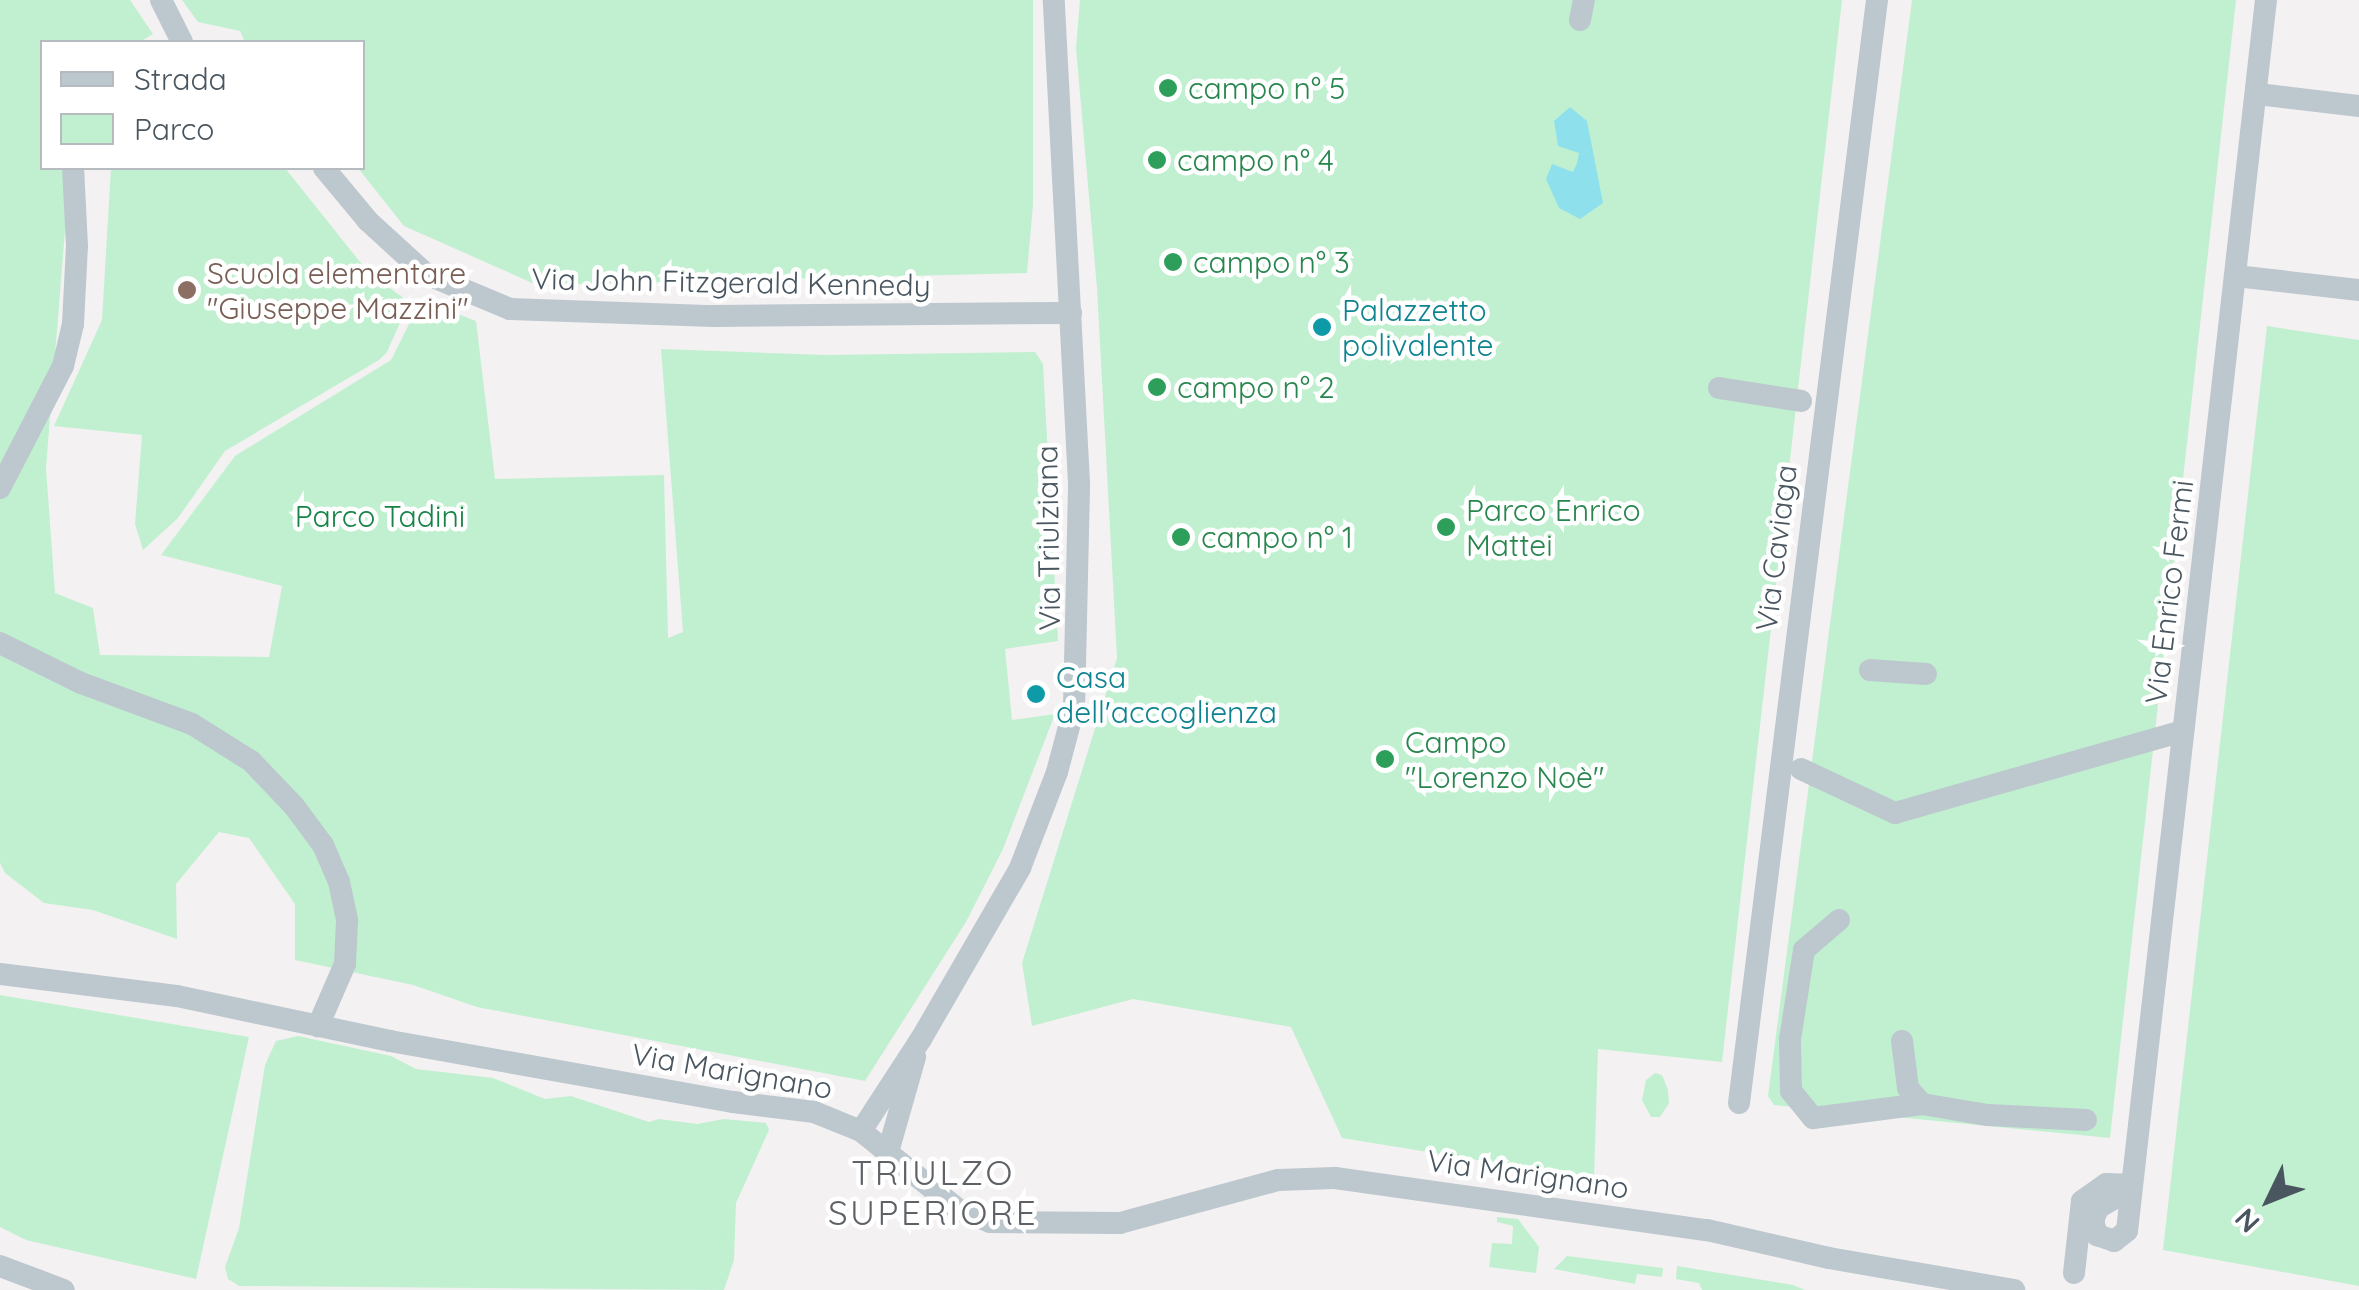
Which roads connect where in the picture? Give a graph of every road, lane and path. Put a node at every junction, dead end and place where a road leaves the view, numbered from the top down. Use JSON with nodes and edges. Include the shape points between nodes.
{"nodes":[{"id":1,"x":161,"y":0,"type":"edge"},
{"id":2,"x":1054,"y":0,"type":"edge"},
{"id":3,"x":1876,"y":0,"type":"edge"},
{"id":4,"x":2266,"y":0,"type":"edge"},
{"id":5,"x":181,"y":40,"type":"edge"},
{"id":6,"x":2258,"y":94,"type":"junction"},
{"id":7,"x":2359,"y":106,"type":"edge"},
{"id":8,"x":73,"y":170,"type":"edge"},
{"id":9,"x":326,"y":170,"type":"edge"},
{"id":10,"x":2236,"y":276,"type":"junction"},
{"id":11,"x":2359,"y":290,"type":"edge"},
{"id":12,"x":1071,"y":313,"type":"junction"},
{"id":13,"x":1719,"y":388,"type":"dead end"},
{"id":14,"x":1801,"y":400,"type":"dead end"},
{"id":15,"x":0,"y":488,"type":"edge"},
{"id":16,"x":0,"y":644,"type":"edge"},
{"id":17,"x":1870,"y":670,"type":"dead end"},
{"id":18,"x":1926,"y":674,"type":"dead end"},
{"id":19,"x":2182,"y":732,"type":"junction"},
{"id":20,"x":1801,"y":769,"type":"dead end"},
{"id":21,"x":1839,"y":920,"type":"dead end"},
{"id":22,"x":0,"y":974,"type":"edge"},
{"id":23,"x":318,"y":1026,"type":"junction"},
{"id":24,"x":921,"y":1039,"type":"junction"},
{"id":25,"x":1902,"y":1041,"type":"dead end"},
{"id":26,"x":1740,"y":1103,"type":"dead end"},
{"id":27,"x":1922,"y":1104,"type":"junction"},
{"id":28,"x":2086,"y":1120,"type":"dead end"},
{"id":29,"x":861,"y":1131,"type":"junction"},
{"id":30,"x":888,"y":1152,"type":"junction"},
{"id":31,"x":0,"y":1266,"type":"edge"},
{"id":32,"x":2074,"y":1274,"type":"dead end"},
{"id":33,"x":64,"y":1290,"type":"edge"},
{"id":34,"x":2014,"y":1290,"type":"edge"}],
"edges":[{"from":1,"to":5,"type":"street"},
{"from":2,"to":12,"type":"street","name":"Via Triulziana"},
{"from":3,"to":26,"type":"street","name":"Via Caviaga"},
{"from":4,"to":6,"type":"street","name":"Via Enrico Fermi"},
{"from":6,"to":7,"type":"street"},
{"from":6,"to":10,"type":"street","name":"Via Enrico Fermi"},
{"from":8,"to":15,"type":"street","via":[[73,324],[63,366]]},
{"from":9,"to":12,"type":"street","name":"Via John Fitzgerald Kennedy","via":[[426,274],[510,308],[714,316]]},
{"from":10,"to":11,"type":"street"},
{"from":10,"to":19,"type":"street","name":"Via Enrico Fermi"},
{"from":12,"to":24,"type":"street","name":"Via Triulziana","via":[[1080,501],[1074,708],[1020,868]]},
{"from":13,"to":14,"type":"street"},
{"from":16,"to":23,"type":"street","via":[[192,724],[251,761],[294,806],[339,882],[347,920],[345,964]]},
{"from":17,"to":18,"type":"street"},
{"from":19,"to":20,"type":"street","via":[[1895,813]]},
{"from":19,"to":32,"type":"street","name":"Via Enrico Fermi","via":[[2129,1188],[2106,1184],[2082,1201]]},
{"from":21,"to":27,"type":"street","via":[[1804,950],[1790,1040],[1791,1091],[1812,1118]]},
{"from":22,"to":23,"type":"street","name":"Via Marignano","via":[[176,996]]},
{"from":23,"to":29,"type":"street","name":"Via Marignano","via":[[733,1102],[789,1106]]},
{"from":24,"to":29,"type":"street","name":"Via Triulziana"},
{"from":24,"to":30,"type":"street","name":"Via Triulziana"},
{"from":25,"to":27,"type":"street","via":[[1908,1088]]},
{"from":27,"to":28,"type":"street"},
{"from":29,"to":30,"type":"street","name":"Via Marignano"},
{"from":30,"to":34,"type":"street","name":"Via Marignano","via":[[958,1210],[990,1222],[1120,1222],[1278,1180],[1335,1178],[1707,1230]]},
{"from":31,"to":33,"type":"street"}]}
